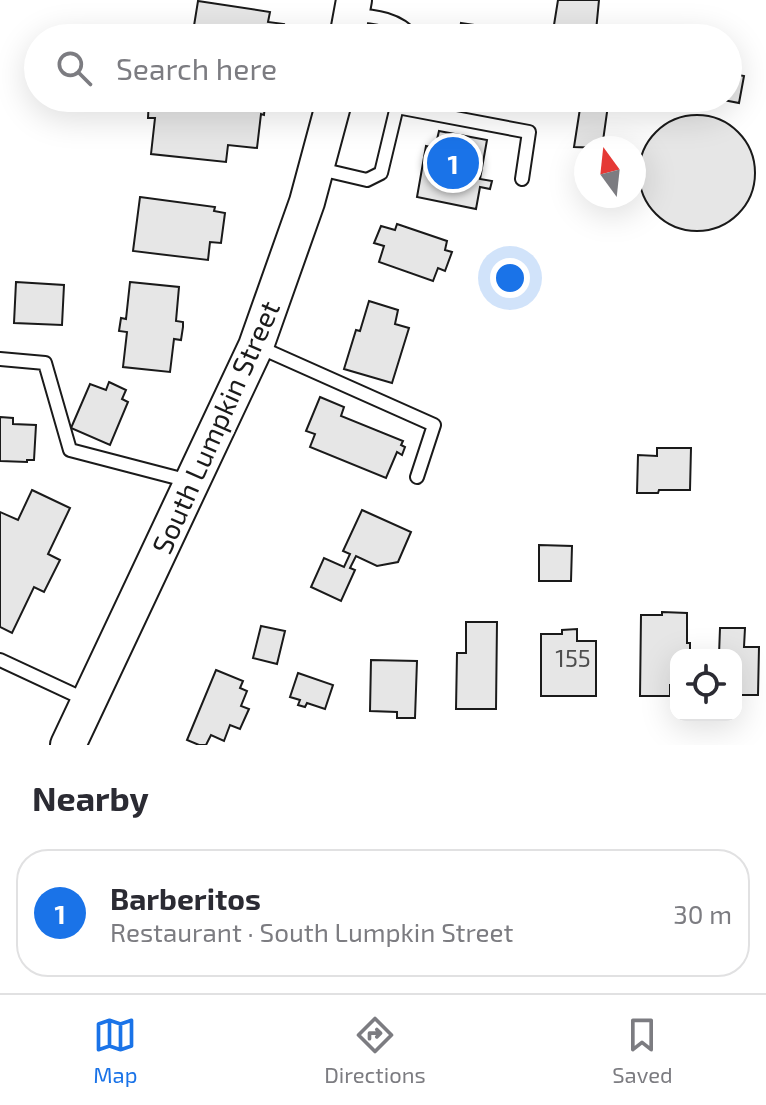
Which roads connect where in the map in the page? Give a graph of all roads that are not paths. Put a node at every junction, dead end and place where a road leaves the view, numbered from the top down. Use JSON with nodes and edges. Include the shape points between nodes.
{"nodes":[{"id":1,"x":351,"y":18,"type":"edge"},
{"id":2,"x":396,"y":24,"type":"edge"},
{"id":3,"x":331,"y":112,"type":"edge"},
{"id":4,"x":396,"y":112,"type":"edge"},
{"id":5,"x":439,"y":112,"type":"edge"},
{"id":6,"x":317,"y":169,"type":"junction"},
{"id":7,"x":522,"y":179,"type":"dead end"},
{"id":8,"x":256,"y":346,"type":"junction"},
{"id":9,"x":0,"y":359,"type":"edge"},
{"id":10,"x":417,"y":477,"type":"dead end"},
{"id":11,"x":192,"y":481,"type":"junction"},
{"id":12,"x":0,"y":660,"type":"edge"},
{"id":13,"x":89,"y":701,"type":"junction"},
{"id":14,"x":68,"y":745,"type":"edge"}],
"edges":[{"from":1,"to":2,"type":"lane","via":[[378,16]]},
{"from":3,"to":6,"type":"main road","name":"South Lumpkin Street"},
{"from":4,"to":6,"type":"lane","via":[[381,173],[367,180]]},
{"from":5,"to":7,"type":"lane","via":[[529,132]]},
{"from":6,"to":8,"type":"main road","name":"South Lumpkin Street"},
{"from":8,"to":10,"type":"lane","via":[[434,425]]},
{"from":8,"to":11,"type":"main road","name":"South Lumpkin Street"},
{"from":9,"to":11,"type":"lane","via":[[45,363],[70,450]]},
{"from":11,"to":13,"type":"main road","name":"South Lumpkin Street"},
{"from":12,"to":13,"type":"lane"},
{"from":13,"to":14,"type":"main road","name":"South Lumpkin Street"}]}
